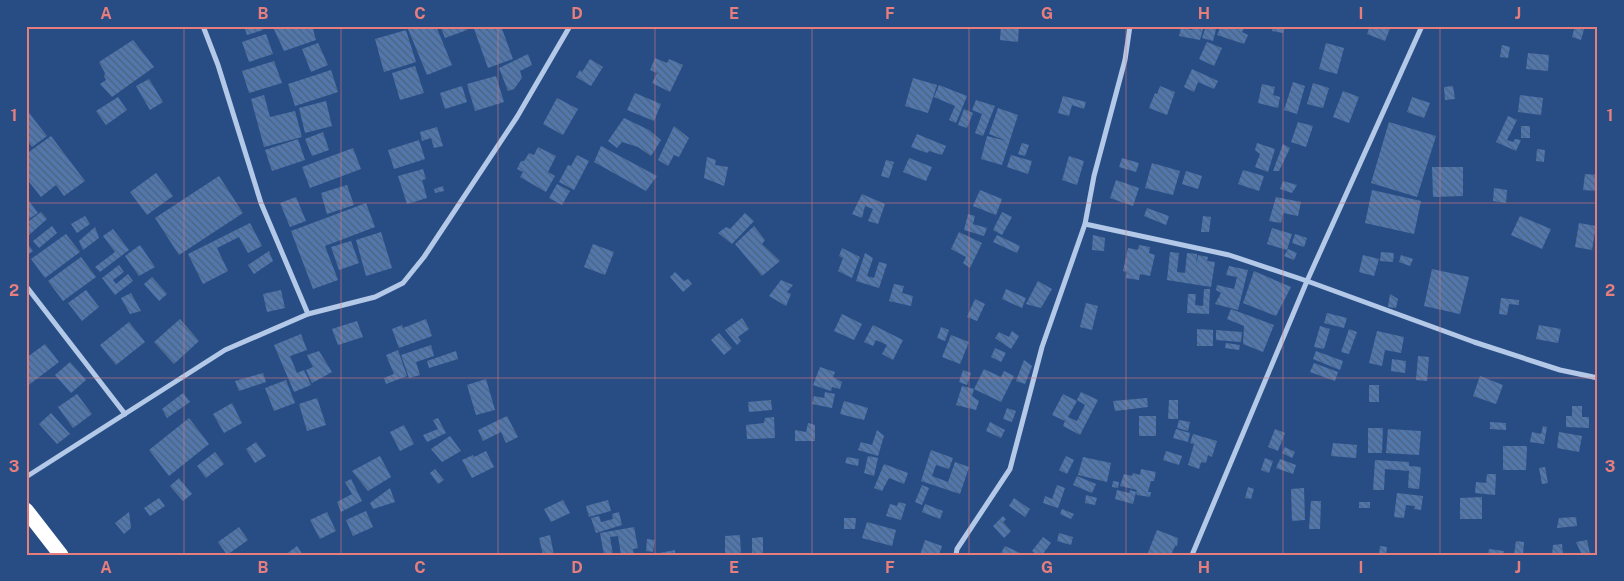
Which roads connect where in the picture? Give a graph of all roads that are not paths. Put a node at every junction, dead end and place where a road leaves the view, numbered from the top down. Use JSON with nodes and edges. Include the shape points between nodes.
{"nodes":[{"id":1,"x":203,"y":26,"type":"edge"},
{"id":2,"x":570,"y":26,"type":"edge"},
{"id":3,"x":1130,"y":26,"type":"edge"},
{"id":4,"x":1422,"y":26,"type":"edge"},
{"id":5,"x":1085,"y":224,"type":"junction"},
{"id":6,"x":1306,"y":281,"type":"junction"},
{"id":7,"x":26,"y":286,"type":"edge"},
{"id":8,"x":308,"y":314,"type":"junction"},
{"id":9,"x":1598,"y":378,"type":"edge"},
{"id":10,"x":125,"y":414,"type":"junction"},
{"id":11,"x":26,"y":477,"type":"edge"},
{"id":12,"x":26,"y":510,"type":"edge"},
{"id":13,"x":61,"y":555,"type":"edge"},
{"id":14,"x":956,"y":555,"type":"edge"},
{"id":15,"x":1192,"y":555,"type":"edge"}],
"edges":[{"from":1,"to":8,"type":"street","via":[[261,203]]},
{"from":2,"to":8,"type":"street","via":[[512,125],[424,257],[403,283],[375,297]]},
{"from":3,"to":5,"type":"street","via":[[1125,60],[1094,176]]},
{"from":4,"to":6,"type":"street"},
{"from":5,"to":6,"type":"street","via":[[1229,255]]},
{"from":5,"to":14,"type":"street","via":[[1042,347],[1010,469]]},
{"from":6,"to":9,"type":"street","via":[[1482,345],[1560,370]]},
{"from":6,"to":15,"type":"street"},
{"from":7,"to":10,"type":"street"},
{"from":8,"to":10,"type":"street","via":[[225,350]]},
{"from":10,"to":11,"type":"street"},
{"from":12,"to":13,"type":"highway"}]}
